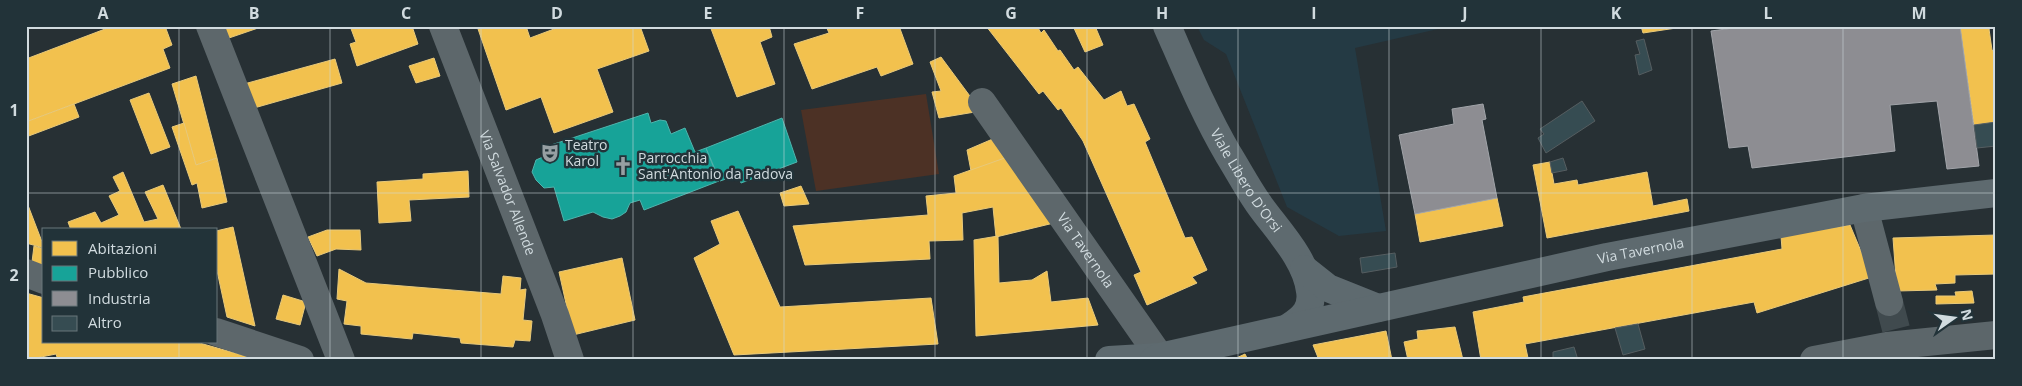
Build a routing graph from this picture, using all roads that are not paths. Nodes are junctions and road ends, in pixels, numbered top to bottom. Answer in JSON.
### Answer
{"nodes":[{"id":1,"x":210,"y":26,"type":"edge"},
{"id":2,"x":443,"y":26,"type":"edge"},
{"id":3,"x":1167,"y":26,"type":"edge"},
{"id":4,"x":982,"y":102,"type":"dead end"},
{"id":5,"x":1996,"y":193,"type":"edge"},
{"id":6,"x":1864,"y":208,"type":"junction"},
{"id":7,"x":1304,"y":269,"type":"junction"},
{"id":8,"x":26,"y":273,"type":"edge"},
{"id":9,"x":42,"y":279,"type":"edge"},
{"id":10,"x":1889,"y":302,"type":"tunnel mouth"},
{"id":11,"x":1378,"y":308,"type":"junction"},
{"id":12,"x":1289,"y":327,"type":"junction"},
{"id":13,"x":218,"y":333,"type":"edge"},
{"id":14,"x":1996,"y":335,"type":"edge"},
{"id":15,"x":1157,"y":358,"type":"edge"},
{"id":16,"x":300,"y":360,"type":"edge"},
{"id":17,"x":341,"y":360,"type":"edge"},
{"id":18,"x":570,"y":360,"type":"edge"},
{"id":19,"x":1109,"y":360,"type":"edge"},
{"id":20,"x":1814,"y":360,"type":"edge"}],
"edges":[{"from":1,"to":17,"type":"street"},
{"from":2,"to":18,"type":"street","name":"Via Salvador Allende"},
{"from":3,"to":7,"type":"main road","name":"Viale Libero D'Orsi"},
{"from":4,"to":15,"type":"street","name":"Via Tavernola"},
{"from":5,"to":6,"type":"main road","name":"Via Tavernola"},
{"from":6,"to":10,"type":"street"},
{"from":6,"to":11,"type":"main road","name":"Via Tavernola"},
{"from":7,"to":11,"type":"main road"},
{"from":7,"to":12,"type":"main road","name":"Viale Libero D'Orsi"},
{"from":8,"to":9,"type":"street"},
{"from":11,"to":12,"type":"main road","name":"Via Tavernola"},
{"from":12,"to":15,"type":"main road","name":"Via Tavernola"},
{"from":13,"to":16,"type":"street"},
{"from":14,"to":20,"type":"highway"},
{"from":15,"to":19,"type":"main road"}]}
